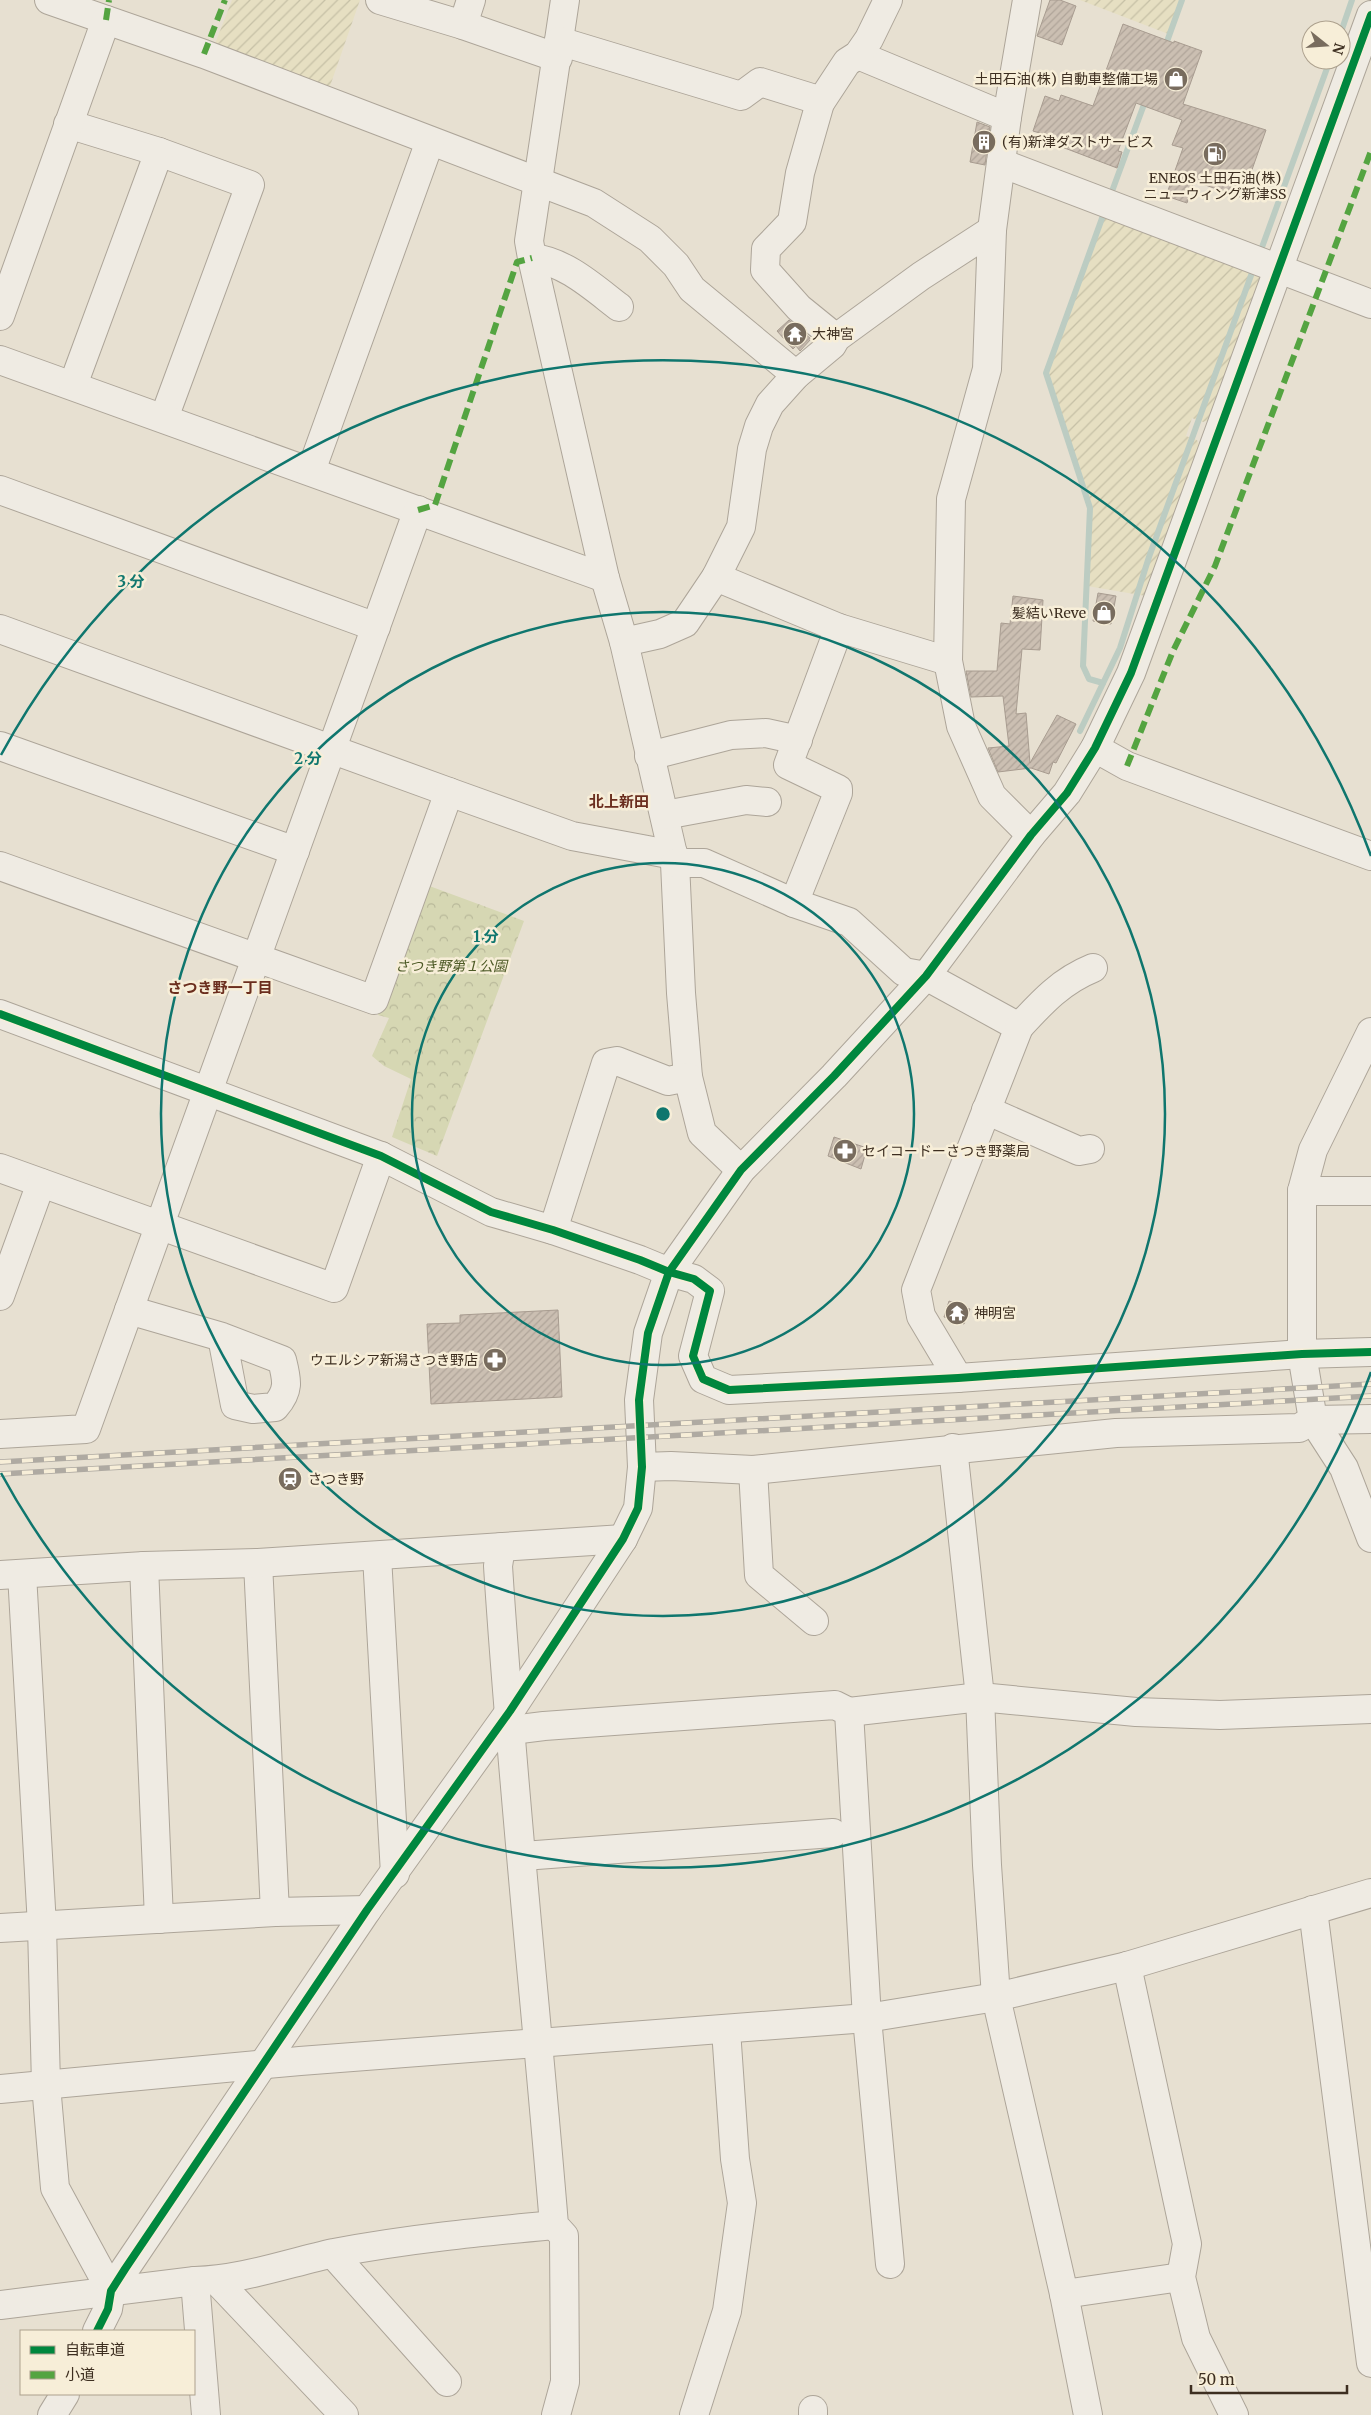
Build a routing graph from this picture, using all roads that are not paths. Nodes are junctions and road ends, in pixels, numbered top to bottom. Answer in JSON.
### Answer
{"nodes":[{"id":1,"x":49,"y":0,"type":"edge"},
{"id":2,"x":380,"y":0,"type":"edge"},
{"id":3,"x":565,"y":0,"type":"edge"},
{"id":4,"x":888,"y":0,"type":"edge"},
{"id":5,"x":1027,"y":0,"type":"edge"},
{"id":6,"x":467,"y":12,"type":"edge"},
{"id":7,"x":1371,"y":15,"type":"edge"},
{"id":8,"x":106,"y":20,"type":"junction"},
{"id":9,"x":558,"y":50,"type":"junction"},
{"id":10,"x":858,"y":55,"type":"junction"},
{"id":11,"x":820,"y":103,"type":"junction"},
{"id":12,"x":1007,"y":117,"type":"junction"},
{"id":13,"x":68,"y":124,"type":"junction"},
{"id":14,"x":430,"y":141,"type":"junction"},
{"id":15,"x":159,"y":152,"type":"junction"},
{"id":16,"x":1001,"y":163,"type":"junction"},
{"id":17,"x":540,"y":184,"type":"junction"},
{"id":18,"x":992,"y":230,"type":"junction"},
{"id":19,"x":532,"y":258,"type":"junction"},
{"id":20,"x":1277,"y":269,"type":"junction"},
{"id":21,"x":1371,"y":304,"type":"edge"},
{"id":22,"x":619,"y":307,"type":"dead end"},
{"id":23,"x":0,"y":316,"type":"edge"},
{"id":24,"x":836,"y":338,"type":"junction"},
{"id":25,"x":0,"y":360,"type":"edge"},
{"id":26,"x":796,"y":374,"type":"junction"},
{"id":27,"x":73,"y":385,"type":"junction"},
{"id":28,"x":164,"y":418,"type":"junction"},
{"id":29,"x":311,"y":471,"type":"junction"},
{"id":30,"x":0,"y":490,"type":"edge"},
{"id":31,"x":418,"y":510,"type":"junction"},
{"id":32,"x":716,"y":576,"type":"junction"},
{"id":33,"x":605,"y":578,"type":"junction"},
{"id":34,"x":376,"y":627,"type":"junction"},
{"id":35,"x":0,"y":628,"type":"edge"},
{"id":36,"x":839,"y":628,"type":"junction"},
{"id":37,"x":624,"y":642,"type":"junction"},
{"id":38,"x":948,"y":661,"type":"junction"},
{"id":39,"x":798,"y":740,"type":"junction"},
{"id":40,"x":0,"y":746,"type":"edge"},
{"id":41,"x":1095,"y":748,"type":"junction"},
{"id":42,"x":331,"y":750,"type":"junction"},
{"id":43,"x":649,"y":756,"type":"junction"},
{"id":44,"x":449,"y":792,"type":"junction"},
{"id":45,"x":767,"y":802,"type":"dead end"},
{"id":46,"x":665,"y":815,"type":"junction"},
{"id":47,"x":1031,"y":835,"type":"junction"},
{"id":48,"x":295,"y":851,"type":"junction"},
{"id":49,"x":1371,"y":856,"type":"edge"},
{"id":50,"x":674,"y":859,"type":"junction"},
{"id":51,"x":0,"y":866,"type":"edge"},
{"id":52,"x":794,"y":902,"type":"junction"},
{"id":53,"x":256,"y":957,"type":"junction"},
{"id":54,"x":1093,"y":968,"type":"dead end"},
{"id":55,"x":926,"y":976,"type":"junction"},
{"id":56,"x":0,"y":1014,"type":"edge"},
{"id":57,"x":1019,"y":1026,"type":"junction"},
{"id":58,"x":1371,"y":1032,"type":"edge"},
{"id":59,"x":688,"y":1077,"type":"junction"},
{"id":60,"x":208,"y":1092,"type":"junction"},
{"id":61,"x":986,"y":1110,"type":"junction"},
{"id":62,"x":1090,"y":1149,"type":"dead end"},
{"id":63,"x":381,"y":1156,"type":"junction"},
{"id":64,"x":0,"y":1168,"type":"edge"},
{"id":65,"x":741,"y":1170,"type":"junction"},
{"id":66,"x":41,"y":1183,"type":"junction"},
{"id":67,"x":1302,"y":1191,"type":"junction"},
{"id":68,"x":1371,"y":1191,"type":"edge"},
{"id":69,"x":160,"y":1226,"type":"junction"},
{"id":70,"x":553,"y":1230,"type":"junction"},
{"id":71,"x":669,"y":1272,"type":"junction"},
{"id":72,"x":0,"y":1296,"type":"edge"},
{"id":73,"x":129,"y":1310,"type":"junction"},
{"id":74,"x":222,"y":1337,"type":"dead end"},
{"id":75,"x":1371,"y":1352,"type":"edge"},
{"id":76,"x":1302,"y":1354,"type":"junction"},
{"id":77,"x":958,"y":1378,"type":"junction"},
{"id":78,"x":1371,"y":1419,"type":"edge"},
{"id":79,"x":1313,"y":1420,"type":"junction"},
{"id":80,"x":0,"y":1434,"type":"edge"},
{"id":81,"x":953,"y":1448,"type":"junction"},
{"id":82,"x":642,"y":1467,"type":"junction"},
{"id":83,"x":753,"y":1470,"type":"junction"},
{"id":84,"x":1371,"y":1538,"type":"edge"},
{"id":85,"x":623,"y":1539,"type":"junction"},
{"id":86,"x":501,"y":1547,"type":"junction"},
{"id":87,"x":377,"y":1556,"type":"junction"},
{"id":88,"x":258,"y":1563,"type":"junction"},
{"id":89,"x":144,"y":1566,"type":"junction"},
{"id":90,"x":11,"y":1575,"type":"edge"},
{"id":91,"x":814,"y":1621,"type":"dead end"},
{"id":92,"x":980,"y":1697,"type":"junction"},
{"id":93,"x":1371,"y":1709,"type":"edge"},
{"id":94,"x":848,"y":1712,"type":"junction"},
{"id":95,"x":511,"y":1720,"type":"junction"},
{"id":96,"x":834,"y":1833,"type":"dead end"},
{"id":97,"x":523,"y":1856,"type":"junction"},
{"id":98,"x":395,"y":1874,"type":"junction"},
{"id":99,"x":1371,"y":1892,"type":"edge"},
{"id":100,"x":367,"y":1910,"type":"junction"},
{"id":101,"x":1313,"y":1910,"type":"junction"},
{"id":102,"x":276,"y":1912,"type":"junction"},
{"id":103,"x":159,"y":1919,"type":"junction"},
{"id":104,"x":42,"y":1926,"type":"junction"},
{"id":105,"x":0,"y":1928,"type":"edge"},
{"id":106,"x":1127,"y":1966,"type":"junction"},
{"id":107,"x":996,"y":1997,"type":"junction"},
{"id":108,"x":867,"y":2018,"type":"junction"},
{"id":109,"x":726,"y":2030,"type":"junction"},
{"id":110,"x":539,"y":2043,"type":"junction"},
{"id":111,"x":260,"y":2066,"type":"junction"},
{"id":112,"x":46,"y":2085,"type":"junction"},
{"id":113,"x":0,"y":2089,"type":"edge"},
{"id":114,"x":554,"y":2225,"type":"junction"},
{"id":115,"x":332,"y":2254,"type":"junction"},
{"id":116,"x":890,"y":2264,"type":"dead end"},
{"id":117,"x":1181,"y":2277,"type":"junction"},
{"id":118,"x":206,"y":2281,"type":"junction"},
{"id":119,"x":111,"y":2291,"type":"junction"},
{"id":120,"x":1064,"y":2294,"type":"junction"},
{"id":121,"x":0,"y":2306,"type":"edge"},
{"id":122,"x":98,"y":2330,"type":"edge"},
{"id":123,"x":1371,"y":2363,"type":"edge"},
{"id":124,"x":447,"y":2382,"type":"dead end"},
{"id":125,"x":64,"y":2395,"type":"edge"},
{"id":126,"x":70,"y":2395,"type":"edge"},
{"id":127,"x":52,"y":2415,"type":"edge"},
{"id":128,"x":71,"y":2415,"type":"edge"},
{"id":129,"x":206,"y":2415,"type":"edge"},
{"id":130,"x":344,"y":2415,"type":"edge"},
{"id":131,"x":556,"y":2415,"type":"edge"},
{"id":132,"x":694,"y":2415,"type":"edge"},
{"id":133,"x":1088,"y":2415,"type":"edge"},
{"id":134,"x":1234,"y":2415,"type":"edge"}],
"edges":[{"from":1,"to":8,"type":"street"},
{"from":2,"to":6,"type":"street"},
{"from":3,"to":9,"type":"street"},
{"from":4,"to":10,"type":"street"},
{"from":5,"to":12,"type":"street"},
{"from":6,"to":9,"type":"street"},
{"from":7,"to":20,"type":"street"},
{"from":8,"to":13,"type":"street"},
{"from":8,"to":14,"type":"street"},
{"from":9,"to":11,"type":"street"},
{"from":9,"to":17,"type":"street"},
{"from":10,"to":11,"type":"street"},
{"from":10,"to":12,"type":"street"},
{"from":11,"to":24,"type":"street"},
{"from":12,"to":16,"type":"street"},
{"from":13,"to":15,"type":"street"},
{"from":13,"to":23,"type":"street"},
{"from":14,"to":17,"type":"street"},
{"from":14,"to":29,"type":"street"},
{"from":15,"to":27,"type":"street"},
{"from":15,"to":28,"type":"street"},
{"from":16,"to":18,"type":"street"},
{"from":16,"to":20,"type":"street"},
{"from":17,"to":19,"type":"street"},
{"from":17,"to":26,"type":"street"},
{"from":18,"to":24,"type":"street"},
{"from":18,"to":38,"type":"street"},
{"from":19,"to":22,"type":"street"},
{"from":19,"to":33,"type":"street"},
{"from":20,"to":21,"type":"street"},
{"from":20,"to":41,"type":"street"},
{"from":24,"to":26,"type":"street"},
{"from":25,"to":27,"type":"street"},
{"from":26,"to":32,"type":"street"},
{"from":27,"to":28,"type":"street"},
{"from":28,"to":29,"type":"street"},
{"from":29,"to":31,"type":"street"},
{"from":30,"to":34,"type":"street"},
{"from":31,"to":33,"type":"street"},
{"from":31,"to":34,"type":"street"},
{"from":32,"to":36,"type":"street"},
{"from":32,"to":37,"type":"street"},
{"from":33,"to":37,"type":"street"},
{"from":34,"to":42,"type":"street"},
{"from":35,"to":42,"type":"street"},
{"from":36,"to":38,"type":"street"},
{"from":36,"to":39,"type":"street"},
{"from":37,"to":43,"type":"street"},
{"from":38,"to":47,"type":"street"},
{"from":39,"to":43,"type":"street"},
{"from":39,"to":52,"type":"street"},
{"from":40,"to":48,"type":"street"},
{"from":41,"to":47,"type":"street"},
{"from":41,"to":49,"type":"street"},
{"from":42,"to":44,"type":"street"},
{"from":42,"to":48,"type":"street"},
{"from":43,"to":46,"type":"street"},
{"from":44,"to":50,"type":"street"},
{"from":44,"to":53,"type":"street"},
{"from":45,"to":46,"type":"street"},
{"from":46,"to":50,"type":"street"},
{"from":47,"to":55,"type":"street"},
{"from":48,"to":53,"type":"street"},
{"from":50,"to":52,"type":"street"},
{"from":50,"to":59,"type":"street"},
{"from":51,"to":53,"type":"street"},
{"from":52,"to":55,"type":"street"},
{"from":53,"to":60,"type":"street"},
{"from":54,"to":57,"type":"street"},
{"from":55,"to":57,"type":"street"},
{"from":55,"to":65,"type":"street"},
{"from":56,"to":60,"type":"street"},
{"from":57,"to":61,"type":"street"},
{"from":58,"to":67,"type":"street"},
{"from":59,"to":65,"type":"street"},
{"from":59,"to":70,"type":"street"},
{"from":60,"to":63,"type":"street"},
{"from":60,"to":69,"type":"street"},
{"from":61,"to":62,"type":"street"},
{"from":61,"to":77,"type":"street"},
{"from":63,"to":69,"type":"street"},
{"from":63,"to":70,"type":"street"},
{"from":64,"to":66,"type":"street"},
{"from":65,"to":71,"type":"street"},
{"from":66,"to":69,"type":"street"},
{"from":66,"to":72,"type":"street"},
{"from":67,"to":68,"type":"street"},
{"from":67,"to":76,"type":"street"},
{"from":69,"to":73,"type":"street"},
{"from":70,"to":71,"type":"street"},
{"from":71,"to":77,"type":"street"},
{"from":71,"to":82,"type":"street"},
{"from":73,"to":74,"type":"street"},
{"from":73,"to":80,"type":"street"},
{"from":75,"to":76,"type":"street"},
{"from":76,"to":77,"type":"street"},
{"from":76,"to":79,"type":"street"},
{"from":78,"to":79,"type":"street"},
{"from":79,"to":81,"type":"street"},
{"from":79,"to":84,"type":"street"},
{"from":81,"to":83,"type":"street"},
{"from":81,"to":92,"type":"street"},
{"from":82,"to":83,"type":"street"},
{"from":82,"to":85,"type":"street"},
{"from":83,"to":91,"type":"street"},
{"from":85,"to":86,"type":"street"},
{"from":85,"to":95,"type":"street"},
{"from":86,"to":87,"type":"street"},
{"from":86,"to":95,"type":"street"},
{"from":87,"to":88,"type":"street"},
{"from":87,"to":98,"type":"street"},
{"from":88,"to":89,"type":"street"},
{"from":88,"to":102,"type":"street"},
{"from":89,"to":90,"type":"street"},
{"from":89,"to":103,"type":"street"},
{"from":90,"to":104,"type":"street"},
{"from":92,"to":93,"type":"street"},
{"from":92,"to":94,"type":"street"},
{"from":92,"to":107,"type":"street"},
{"from":94,"to":95,"type":"street"},
{"from":94,"to":108,"type":"street"},
{"from":95,"to":97,"type":"street"},
{"from":95,"to":98,"type":"street"},
{"from":96,"to":97,"type":"street"},
{"from":97,"to":110,"type":"street"},
{"from":98,"to":100,"type":"street"},
{"from":99,"to":101,"type":"street"},
{"from":100,"to":102,"type":"street"},
{"from":100,"to":111,"type":"street"},
{"from":101,"to":106,"type":"street"},
{"from":101,"to":123,"type":"street"},
{"from":102,"to":103,"type":"street"},
{"from":103,"to":104,"type":"street"},
{"from":104,"to":105,"type":"street"},
{"from":104,"to":112,"type":"street"},
{"from":106,"to":107,"type":"street"},
{"from":106,"to":117,"type":"street"},
{"from":107,"to":108,"type":"street"},
{"from":107,"to":120,"type":"street"},
{"from":108,"to":109,"type":"street"},
{"from":108,"to":116,"type":"street"},
{"from":109,"to":110,"type":"street"},
{"from":109,"to":132,"type":"street"},
{"from":110,"to":111,"type":"street"},
{"from":110,"to":114,"type":"street"},
{"from":111,"to":112,"type":"street"},
{"from":111,"to":119,"type":"street"},
{"from":112,"to":113,"type":"street"},
{"from":112,"to":119,"type":"street"},
{"from":114,"to":115,"type":"street"},
{"from":114,"to":131,"type":"street"},
{"from":115,"to":118,"type":"street"},
{"from":115,"to":124,"type":"street"},
{"from":117,"to":120,"type":"street"},
{"from":117,"to":134,"type":"street"},
{"from":118,"to":119,"type":"street"},
{"from":118,"to":129,"type":"street"},
{"from":118,"to":130,"type":"street"},
{"from":119,"to":121,"type":"street"},
{"from":119,"to":122,"type":"street"},
{"from":120,"to":133,"type":"street"},
{"from":125,"to":127,"type":"street"},
{"from":126,"to":128,"type":"street"}]}
